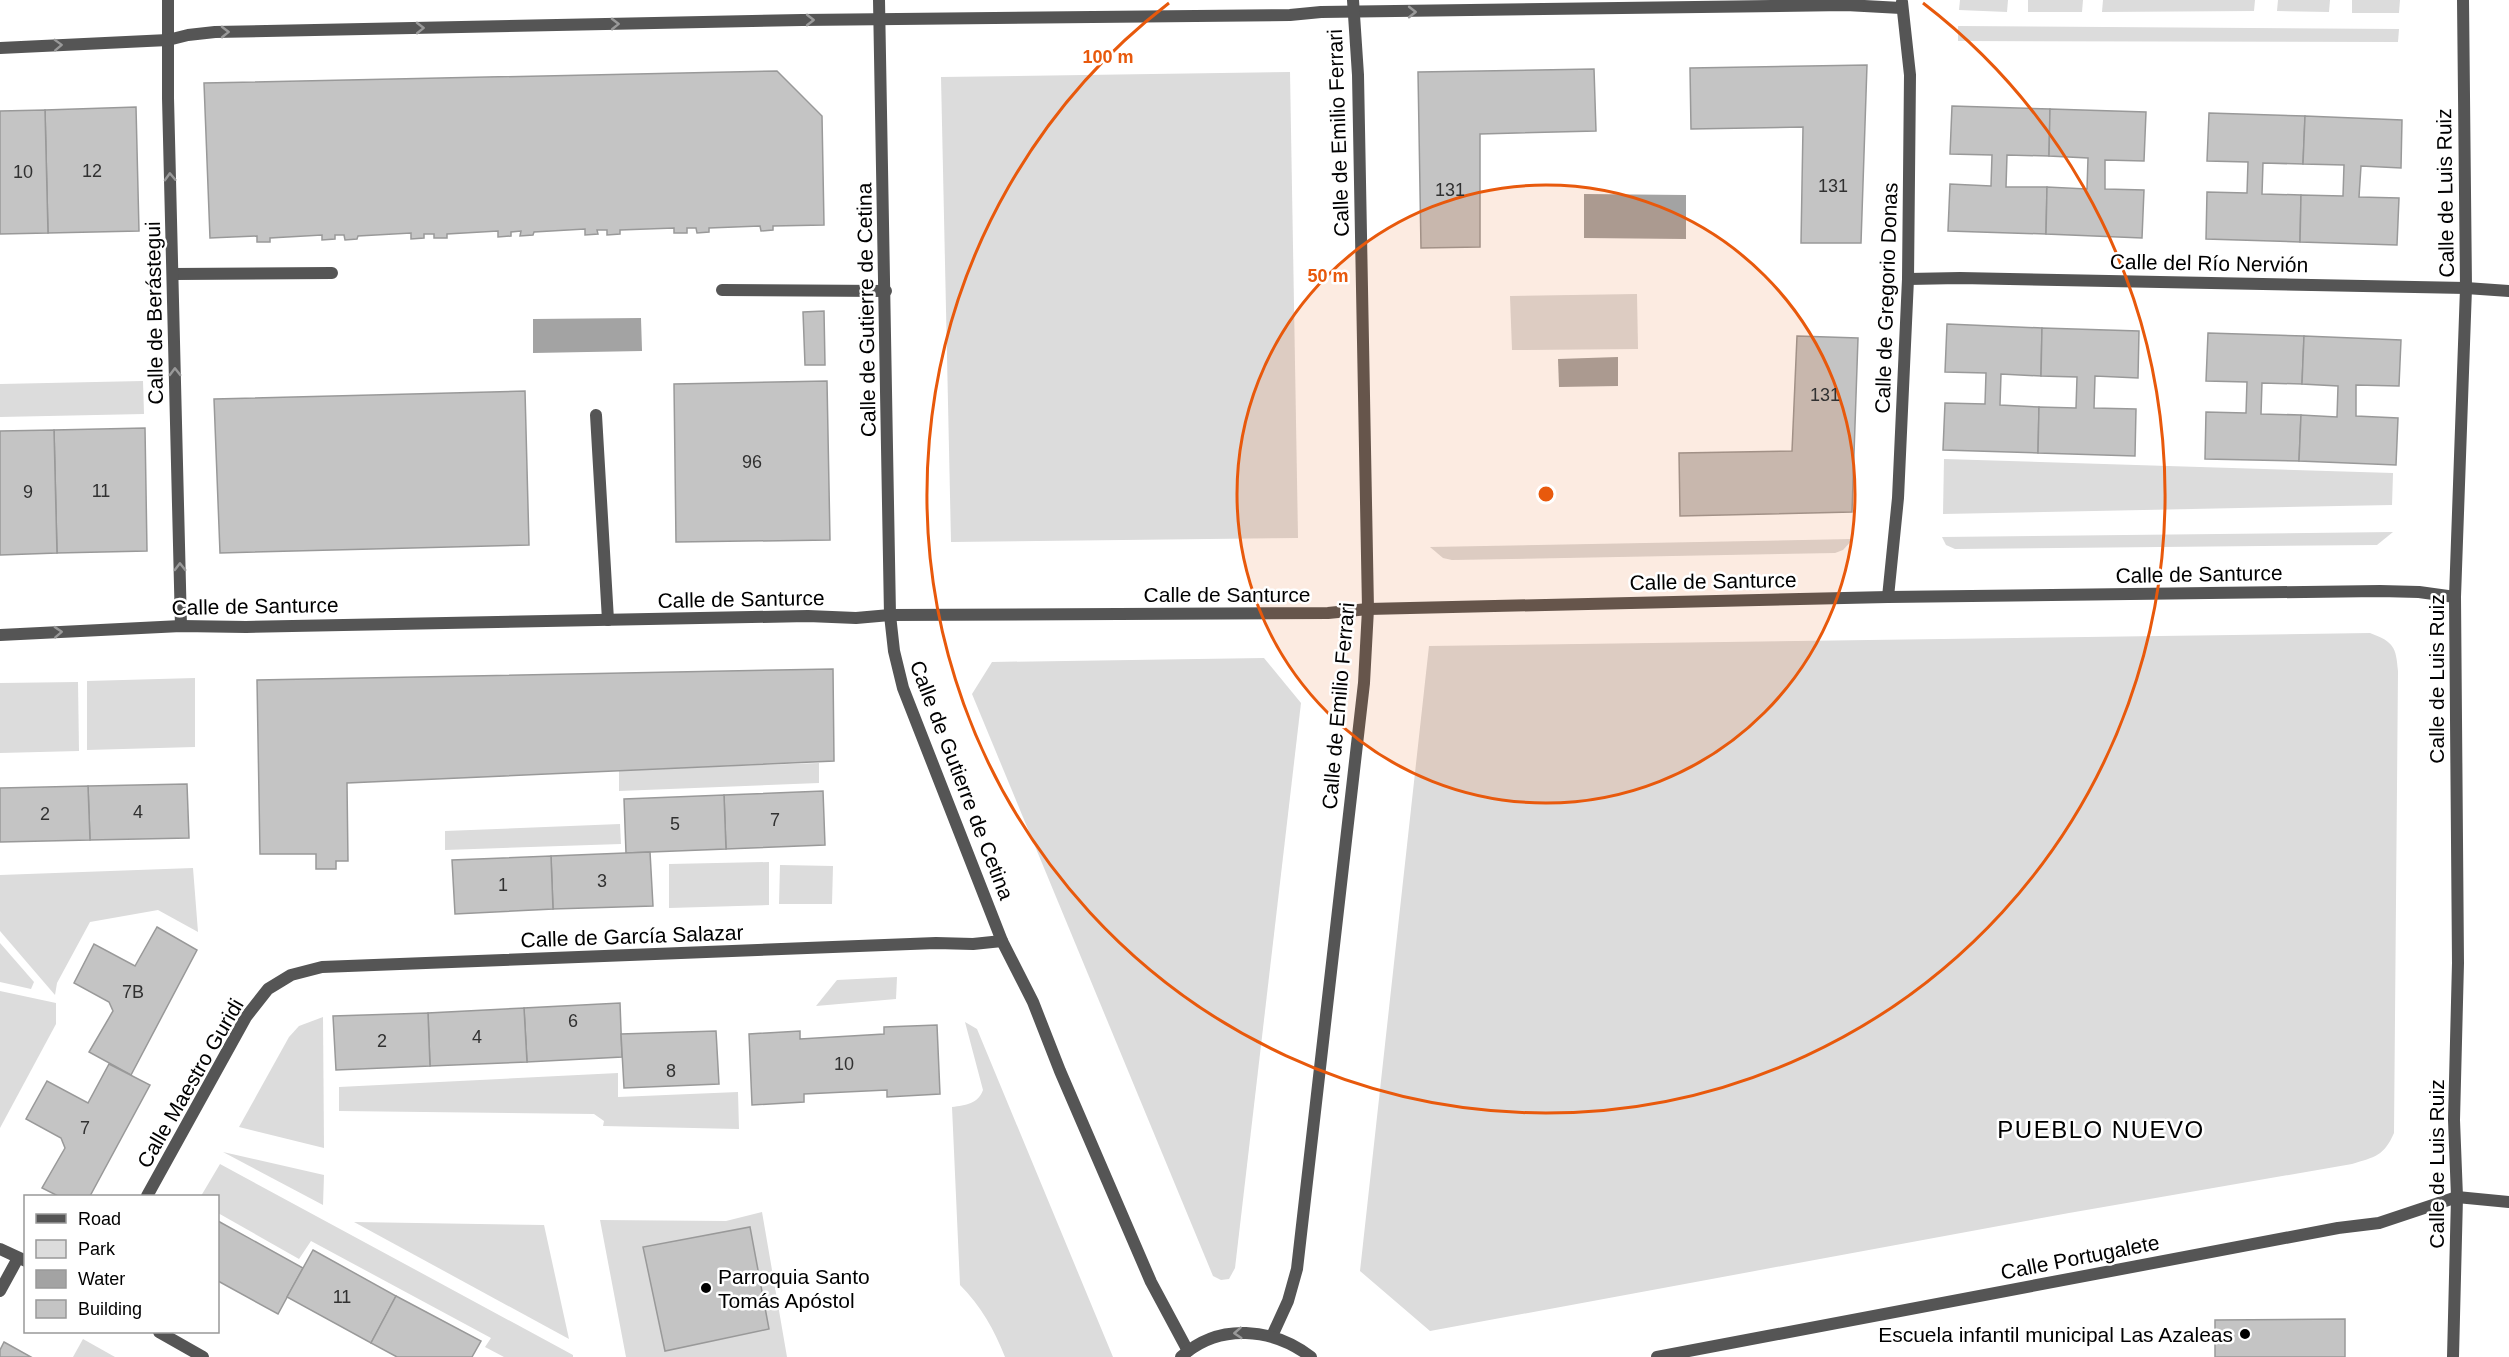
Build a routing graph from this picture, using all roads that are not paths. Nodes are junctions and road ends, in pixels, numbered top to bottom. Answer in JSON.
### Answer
{"nodes":[{"id":1,"x":168,"y":0,"type":"edge"},
{"id":2,"x":879,"y":0,"type":"edge"},
{"id":3,"x":2463,"y":0,"type":"edge"},
{"id":4,"x":1902,"y":4,"type":"edge"},
{"id":5,"x":1353,"y":6,"type":"edge"},
{"id":6,"x":880,"y":20,"type":"junction"},
{"id":7,"x":168,"y":40,"type":"junction"},
{"id":8,"x":0,"y":48,"type":"edge"},
{"id":9,"x":332,"y":273,"type":"dead end"},
{"id":10,"x":173,"y":274,"type":"junction"},
{"id":11,"x":1908,"y":279,"type":"junction"},
{"id":12,"x":2466,"y":288,"type":"junction"},
{"id":13,"x":722,"y":290,"type":"dead end"},
{"id":14,"x":886,"y":291,"type":"junction"},
{"id":15,"x":2509,"y":291,"type":"edge"},
{"id":16,"x":596,"y":415,"type":"dead end"},
{"id":17,"x":1888,"y":597,"type":"junction"},
{"id":18,"x":2455,"y":597,"type":"junction"},
{"id":19,"x":1368,"y":609,"type":"junction"},
{"id":20,"x":890,"y":615,"type":"junction"},
{"id":21,"x":608,"y":620,"type":"junction"},
{"id":22,"x":181,"y":626,"type":"junction"},
{"id":23,"x":0,"y":635,"type":"edge"},
{"id":24,"x":1002,"y":941,"type":"junction"},
{"id":25,"x":268,"y":989,"type":"joint"},
{"id":26,"x":148,"y":1195,"type":"edge"},
{"id":27,"x":2457,"y":1197,"type":"junction"},
{"id":28,"x":2509,"y":1202,"type":"edge"},
{"id":29,"x":0,"y":1249,"type":"edge"},
{"id":30,"x":22,"y":1260,"type":"edge"},
{"id":31,"x":0,"y":1291,"type":"edge"},
{"id":32,"x":161,"y":1333,"type":"edge"},
{"id":33,"x":1272,"y":1336,"type":"junction"},
{"id":34,"x":1185,"y":1354,"type":"edge"},
{"id":35,"x":203,"y":1357,"type":"edge"},
{"id":36,"x":1311,"y":1357,"type":"edge"},
{"id":37,"x":1657,"y":1357,"type":"edge"},
{"id":38,"x":2453,"y":1357,"type":"edge"}],
"edges":[{"from":1,"to":7,"type":"street","name":"Calle de Berástegui"},
{"from":2,"to":6,"type":"street","name":"Calle de Gutierre de Cetina"},
{"from":3,"to":12,"type":"street","name":"Calle de Luis Ruiz"},
{"from":5,"to":4,"type":"street","one_way":true},
{"from":4,"to":11,"type":"street","name":"Calle de Gregorio Donas"},
{"from":5,"to":6,"type":"street"},
{"from":5,"to":19,"type":"street","name":"Calle de Emilio Ferrari"},
{"from":7,"to":6,"type":"street","one_way":true},
{"from":6,"to":14,"type":"street","name":"Calle de Gutierre de Cetina"},
{"from":8,"to":7,"type":"street","one_way":true},
{"from":10,"to":7,"type":"street","name":"Calle de Berástegui","one_way":true},
{"from":9,"to":10,"type":"street"},
{"from":22,"to":10,"type":"street","name":"Calle de Berástegui","one_way":true},
{"from":11,"to":12,"type":"street","name":"Calle del Río Nervión"},
{"from":11,"to":17,"type":"street","name":"Calle de Gregorio Donas"},
{"from":12,"to":15,"type":"street","name":"Calle del Río Nervión"},
{"from":12,"to":18,"type":"street","name":"Calle de Luis Ruiz"},
{"from":13,"to":14,"type":"street"},
{"from":14,"to":20,"type":"street","name":"Calle de Gutierre de Cetina"},
{"from":16,"to":21,"type":"street"},
{"from":17,"to":18,"type":"street","name":"Calle de Santurce"},
{"from":17,"to":19,"type":"street","name":"Calle de Santurce"},
{"from":18,"to":27,"type":"street","name":"Calle de Luis Ruiz"},
{"from":19,"to":20,"type":"street","name":"Calle de Santurce"},
{"from":19,"to":33,"type":"street","name":"Calle de Emilio Ferrari"},
{"from":20,"to":21,"type":"street","name":"Calle de Santurce"},
{"from":20,"to":24,"type":"street","name":"Calle de Gutierre de Cetina"},
{"from":21,"to":22,"type":"street","name":"Calle de Santurce"},
{"from":23,"to":22,"type":"street","name":"Calle de Santurce","one_way":true},
{"from":24,"to":25,"type":"street","name":"Calle de García Salazar"},
{"from":24,"to":34,"type":"street","name":"Calle de Gutierre de Cetina"},
{"from":25,"to":26,"type":"street","name":"Calle Maestro Guridi"},
{"from":27,"to":28,"type":"street","name":"Calle Portugalete"},
{"from":27,"to":37,"type":"street","name":"Calle Portugalete"},
{"from":27,"to":38,"type":"street","name":"Calle de Luis Ruiz"},
{"from":29,"to":30,"type":"street"},
{"from":30,"to":31,"type":"street"},
{"from":32,"to":35,"type":"street"},
{"from":33,"to":34,"type":"street","one_way":true},
{"from":33,"to":36,"type":"street"}]}
